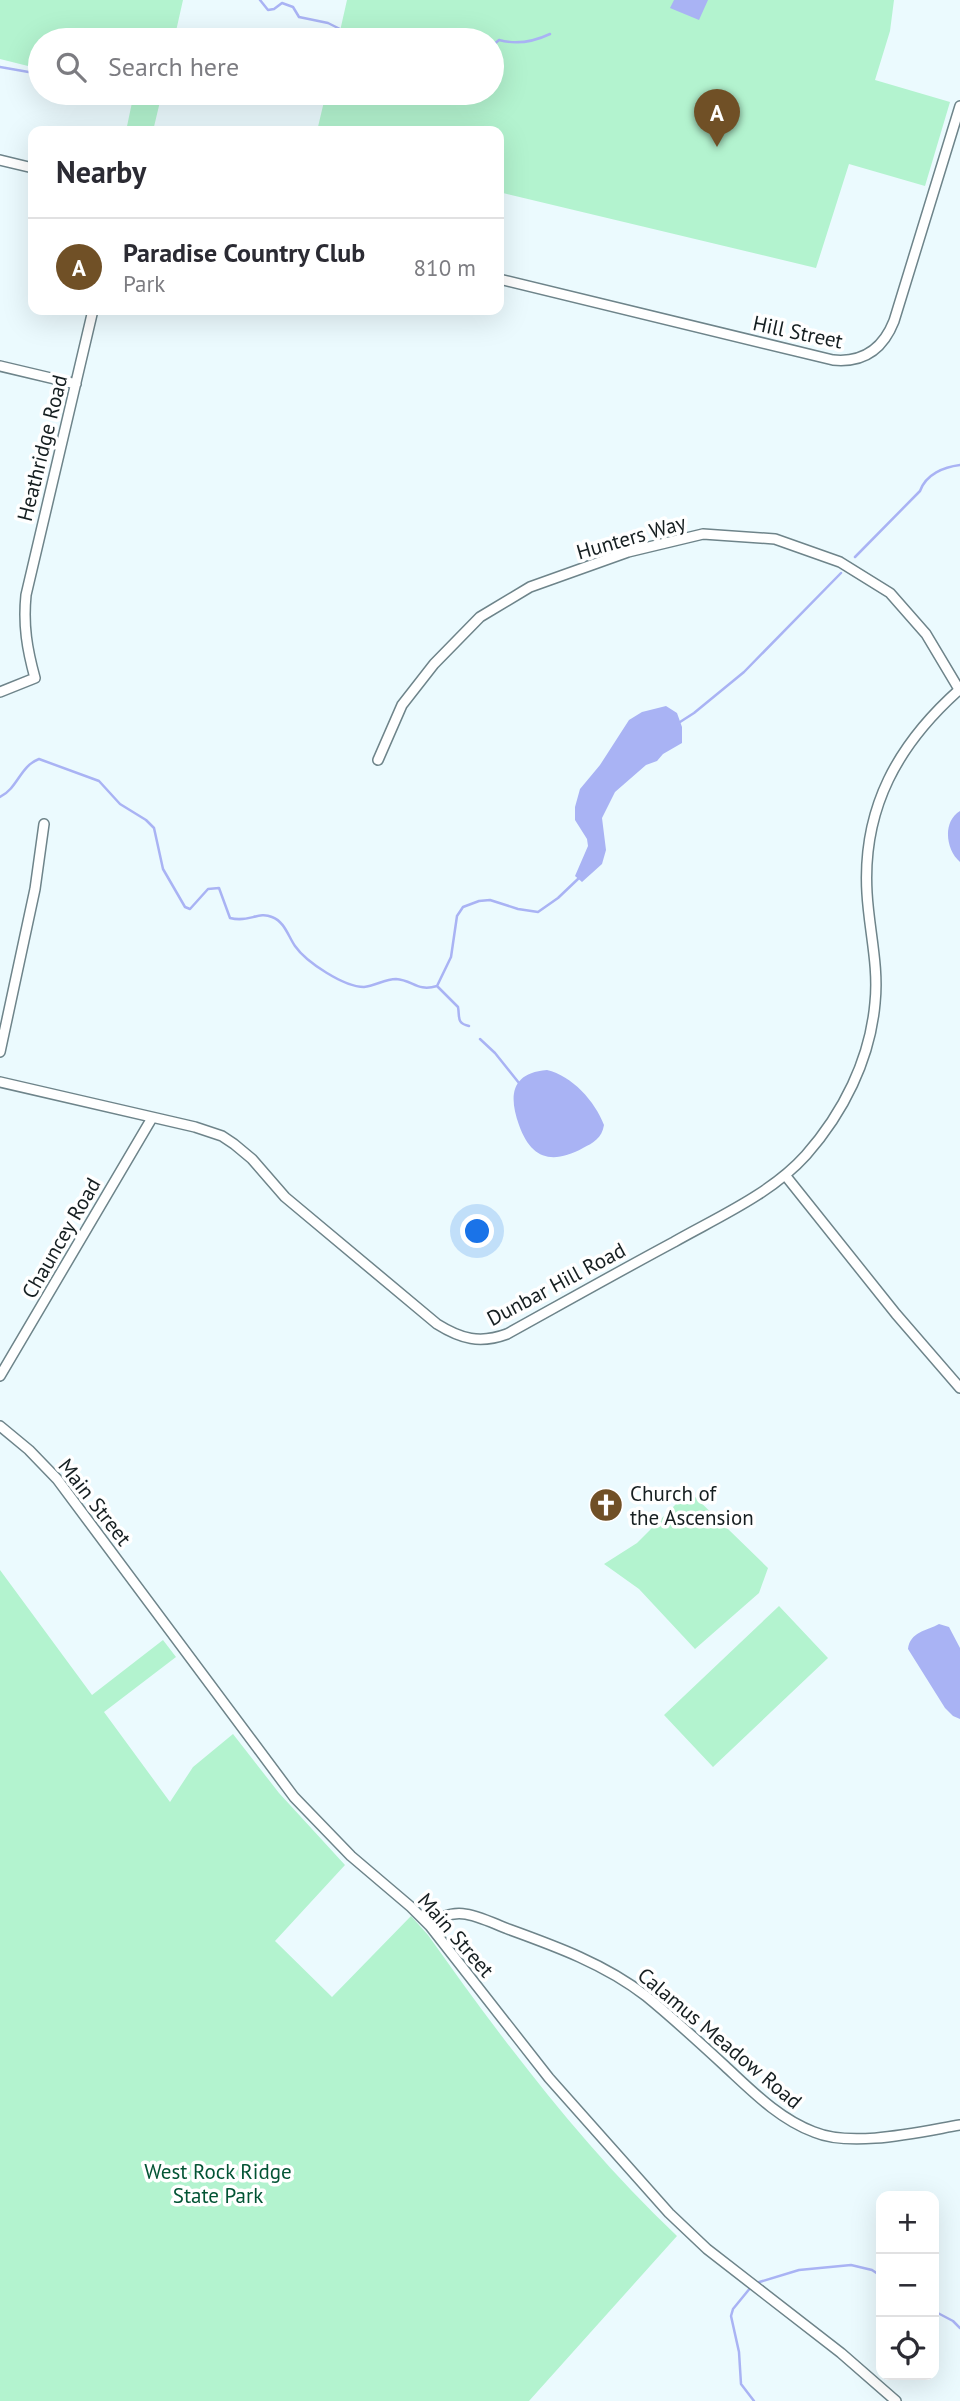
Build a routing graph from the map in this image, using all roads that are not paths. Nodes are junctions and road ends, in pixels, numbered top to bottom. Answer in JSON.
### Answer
{"nodes":[{"id":1,"x":960,"y":106,"type":"edge"},
{"id":2,"x":0,"y":160,"type":"edge"},
{"id":3,"x":28,"y":167,"type":"edge"},
{"id":4,"x":504,"y":280,"type":"edge"},
{"id":5,"x":92,"y":315,"type":"edge"},
{"id":6,"x":0,"y":366,"type":"edge"},
{"id":7,"x":76,"y":384,"type":"junction"},
{"id":8,"x":960,"y":690,"type":"edge"},
{"id":9,"x":0,"y":692,"type":"edge"},
{"id":10,"x":378,"y":760,"type":"dead end"},
{"id":11,"x":44,"y":824,"type":"dead end"},
{"id":12,"x":0,"y":1052,"type":"edge"},
{"id":13,"x":0,"y":1082,"type":"edge"},
{"id":14,"x":152,"y":1118,"type":"junction"},
{"id":15,"x":785,"y":1175,"type":"junction"},
{"id":16,"x":0,"y":1376,"type":"edge"},
{"id":17,"x":960,"y":1388,"type":"edge"},
{"id":18,"x":0,"y":1426,"type":"edge"},
{"id":19,"x":430,"y":1926,"type":"junction"},
{"id":20,"x":960,"y":2125,"type":"edge"},
{"id":21,"x":896,"y":2401,"type":"edge"}],
"edges":[{"from":1,"to":4,"type":"street","name":"Hill Street"},
{"from":2,"to":3,"type":"street"},
{"from":5,"to":7,"type":"street","name":"Heathridge Road"},
{"from":6,"to":7,"type":"street"},
{"from":7,"to":9,"type":"street","name":"Heathridge Road"},
{"from":8,"to":10,"type":"street","name":"Hunters Way"},
{"from":8,"to":15,"type":"street","name":"Dunbar Hill Road"},
{"from":11,"to":12,"type":"street"},
{"from":13,"to":14,"type":"street","name":"Dunbar Hill Road"},
{"from":14,"to":15,"type":"street","name":"Dunbar Hill Road"},
{"from":14,"to":16,"type":"street","name":"Chauncey Road"},
{"from":15,"to":17,"type":"street"},
{"from":18,"to":19,"type":"street","name":"Main Street"},
{"from":19,"to":20,"type":"street","name":"Calamus Meadow Road"},
{"from":19,"to":21,"type":"street","name":"Main Street"}]}
